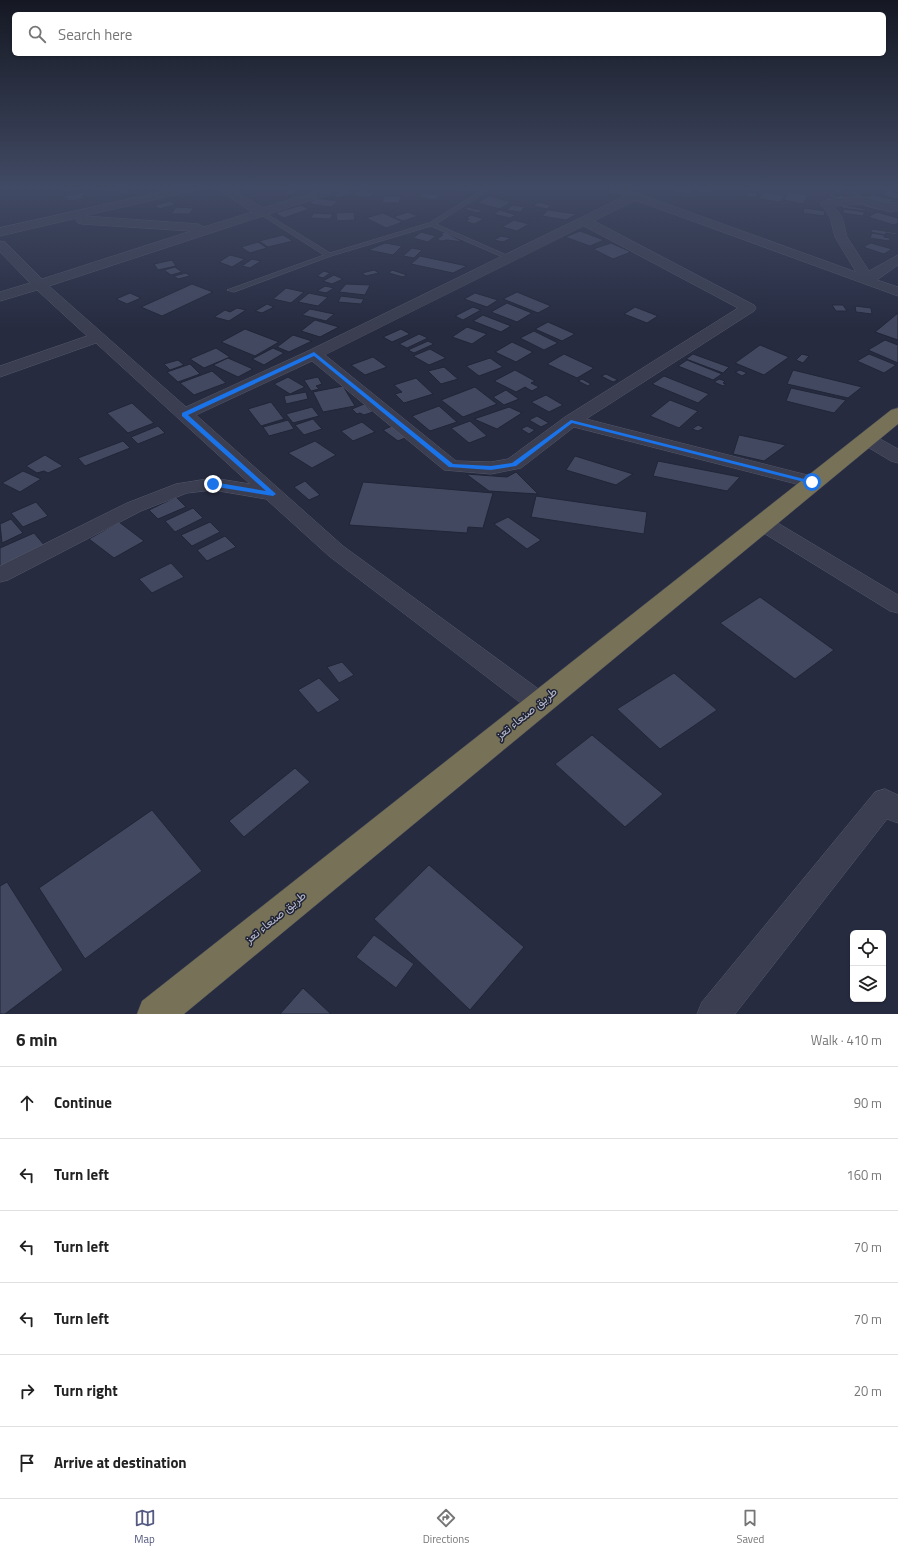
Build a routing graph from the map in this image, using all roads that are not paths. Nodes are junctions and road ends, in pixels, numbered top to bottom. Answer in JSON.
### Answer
{"nodes":[{"id":1,"x":192,"y":234,"type":"edge"},
{"id":2,"x":296,"y":234,"type":"edge"},
{"id":3,"x":397,"y":234,"type":"edge"},
{"id":4,"x":455,"y":234,"type":"edge"},
{"id":5,"x":557,"y":234,"type":"edge"},
{"id":6,"x":609,"y":234,"type":"edge"},
{"id":7,"x":739,"y":234,"type":"edge"},
{"id":8,"x":840,"y":234,"type":"edge"},
{"id":9,"x":0,"y":245,"type":"edge"},
{"id":10,"x":329,"y":255,"type":"junction"},
{"id":11,"x":509,"y":258,"type":"junction"},
{"id":12,"x":898,"y":259,"type":"edge"},
{"id":13,"x":869,"y":282,"type":"junction"},
{"id":14,"x":39,"y":284,"type":"junction"},
{"id":15,"x":231,"y":290,"type":"dead end"},
{"id":16,"x":898,"y":292,"type":"edge"},
{"id":17,"x":0,"y":297,"type":"edge"},
{"id":18,"x":98,"y":336,"type":"junction"},
{"id":19,"x":314,"y":354,"type":"junction"},
{"id":20,"x":0,"y":372,"type":"edge"},
{"id":21,"x":184,"y":414,"type":"junction"},
{"id":22,"x":898,"y":414,"type":"edge"},
{"id":23,"x":571,"y":421,"type":"junction"},
{"id":24,"x":867,"y":439,"type":"junction"},
{"id":25,"x":898,"y":456,"type":"edge"},
{"id":26,"x":812,"y":482,"type":"junction"},
{"id":27,"x":273,"y":494,"type":"junction"},
{"id":28,"x":764,"y":524,"type":"junction"},
{"id":29,"x":0,"y":575,"type":"edge"},
{"id":30,"x":898,"y":605,"type":"edge"},
{"id":31,"x":539,"y":703,"type":"junction"},
{"id":32,"x":898,"y":811,"type":"edge"},
{"id":33,"x":155,"y":1014,"type":"edge"},
{"id":34,"x":714,"y":1014,"type":"edge"}],
"edges":[{"from":1,"to":14,"type":"street"},
{"from":2,"to":10,"type":"lane"},
{"from":3,"to":10,"type":"lane"},
{"from":4,"to":11,"type":"lane"},
{"from":5,"to":11,"type":"street"},
{"from":6,"to":23,"type":"street"},
{"from":7,"to":13,"type":"street"},
{"from":8,"to":13,"type":"street"},
{"from":9,"to":14,"type":"street"},
{"from":10,"to":15,"type":"lane"},
{"from":11,"to":19,"type":"street"},
{"from":12,"to":13,"type":"street"},
{"from":13,"to":16,"type":"street"},
{"from":14,"to":17,"type":"street"},
{"from":14,"to":18,"type":"street"},
{"from":18,"to":20,"type":"street"},
{"from":18,"to":21,"type":"street"},
{"from":19,"to":21,"type":"street"},
{"from":19,"to":23,"type":"street"},
{"from":21,"to":27,"type":"street"},
{"from":22,"to":24,"type":"highway","name":"طريق صنعاء تعز"},
{"from":23,"to":26,"type":"street"},
{"from":24,"to":25,"type":"street"},
{"from":24,"to":26,"type":"highway","name":"طريق صنعاء تعز"},
{"from":26,"to":28,"type":"highway","name":"طريق صنعاء تعز"},
{"from":27,"to":29,"type":"street"},
{"from":27,"to":31,"type":"street"},
{"from":28,"to":30,"type":"street"},
{"from":28,"to":31,"type":"highway","name":"طريق صنعاء تعز"},
{"from":31,"to":33,"type":"highway","name":"طريق صنعاء تعز"},
{"from":32,"to":34,"type":"street"}]}
